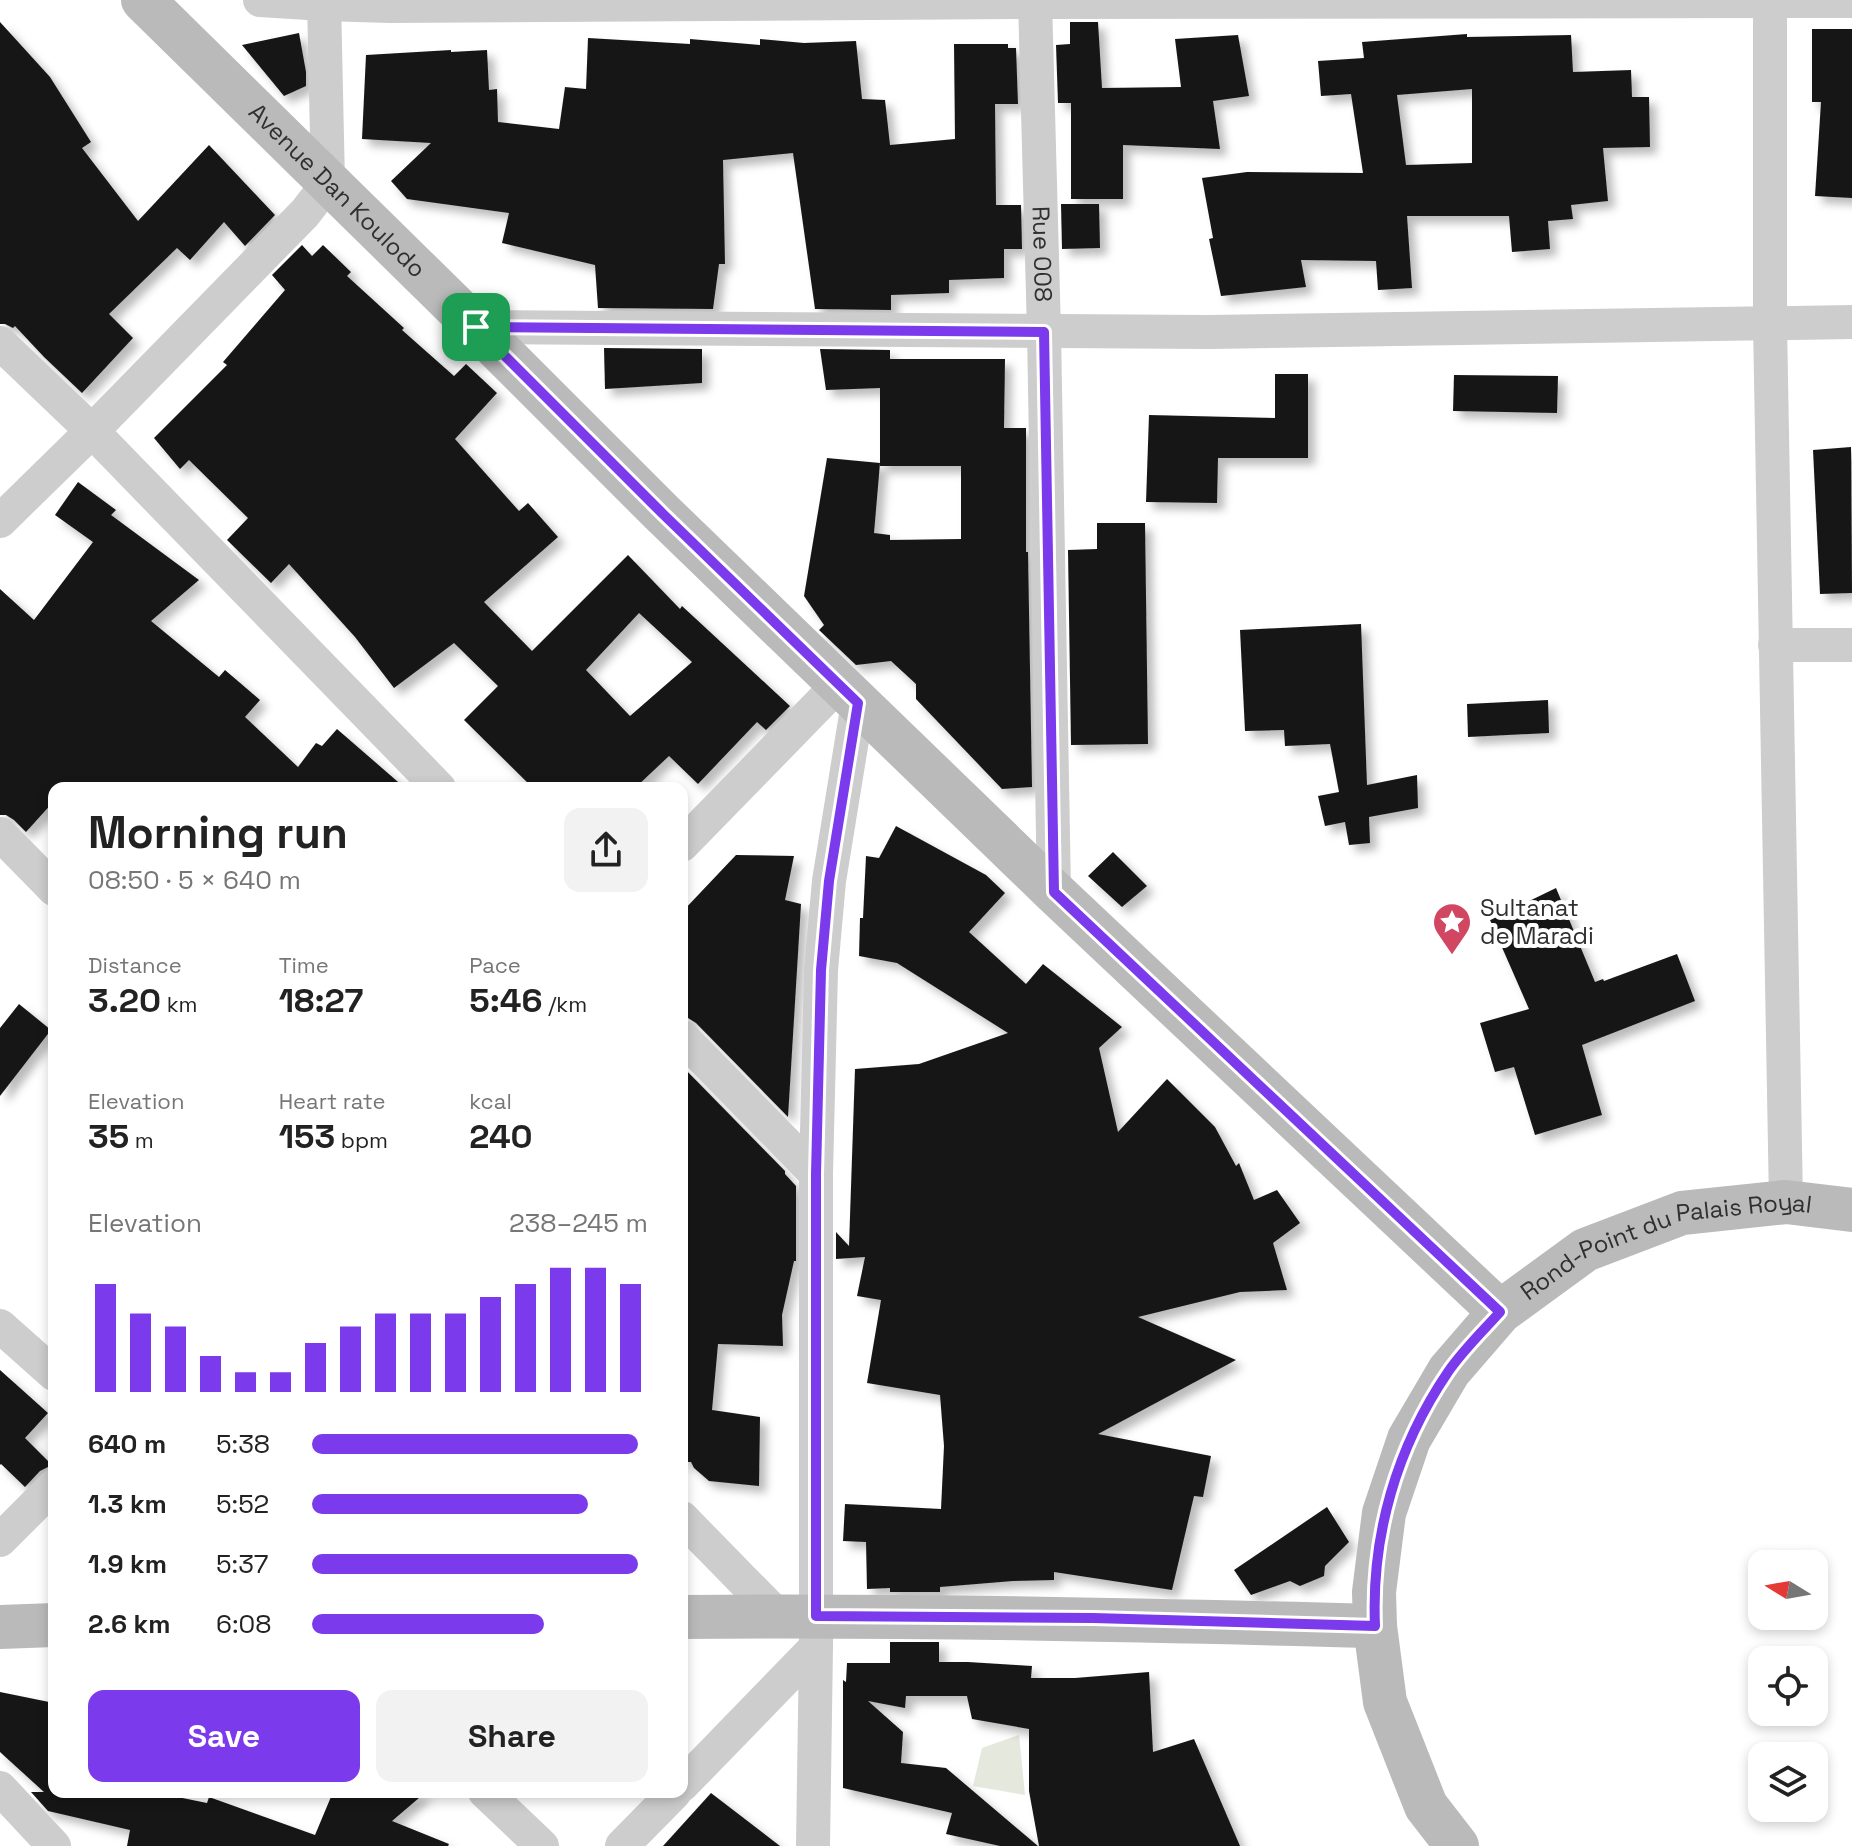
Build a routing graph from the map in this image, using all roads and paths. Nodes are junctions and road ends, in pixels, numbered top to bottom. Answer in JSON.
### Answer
{"nodes":[{"id":1,"x":143,"y":0,"type":"edge"},
{"id":2,"x":260,"y":0,"type":"edge"},
{"id":3,"x":1036,"y":1,"type":"edge"},
{"id":4,"x":1770,"y":1,"type":"edge"},
{"id":5,"x":1852,"y":1,"type":"edge"},
{"id":6,"x":324,"y":2,"type":"edge"},
{"id":7,"x":328,"y":183,"type":"junction"},
{"id":8,"x":1852,"y":322,"type":"edge"},
{"id":9,"x":1770,"y":323,"type":"junction"},
{"id":10,"x":476,"y":327,"type":"junction"},
{"id":11,"x":1044,"y":332,"type":"junction"},
{"id":12,"x":0,"y":343,"type":"edge"},
{"id":13,"x":92,"y":431,"type":"junction"},
{"id":14,"x":0,"y":521,"type":"edge"},
{"id":15,"x":1775,"y":645,"type":"junction"},
{"id":16,"x":1852,"y":645,"type":"edge"},
{"id":17,"x":849,"y":694,"type":"junction"},
{"id":18,"x":433,"y":782,"type":"edge"},
{"id":19,"x":0,"y":834,"type":"edge"},
{"id":20,"x":688,"y":840,"type":"edge"},
{"id":21,"x":48,"y":883,"type":"edge"},
{"id":22,"x":1054,"y":892,"type":"junction"},
{"id":23,"x":688,"y":1043,"type":"edge"},
{"id":24,"x":816,"y":1174,"type":"junction"},
{"id":25,"x":1786,"y":1202,"type":"junction"},
{"id":26,"x":1852,"y":1210,"type":"edge"},
{"id":27,"x":1500,"y":1312,"type":"junction"},
{"id":28,"x":0,"y":1326,"type":"edge"},
{"id":29,"x":48,"y":1369,"type":"edge"},
{"id":30,"x":48,"y":1492,"type":"edge"},
{"id":31,"x":688,"y":1523,"type":"edge"},
{"id":32,"x":0,"y":1540,"type":"edge"},
{"id":33,"x":688,"y":1617,"type":"edge"},
{"id":34,"x":48,"y":1625,"type":"edge"},
{"id":35,"x":1375,"y":1626,"type":"junction"},
{"id":36,"x":0,"y":1627,"type":"edge"},
{"id":37,"x":803,"y":1627,"type":"junction"},
{"id":38,"x":688,"y":1777,"type":"edge"},
{"id":39,"x":0,"y":1788,"type":"edge"},
{"id":40,"x":491,"y":1798,"type":"edge"},
{"id":41,"x":669,"y":1798,"type":"edge"},
{"id":42,"x":54,"y":1846,"type":"edge"},
{"id":43,"x":542,"y":1846,"type":"edge"},
{"id":44,"x":622,"y":1846,"type":"edge"},
{"id":45,"x":813,"y":1846,"type":"edge"},
{"id":46,"x":1457,"y":1846,"type":"edge"}],
"edges":[{"from":1,"to":7,"type":"street","name":"Avenue Dan Koulodo"},
{"from":2,"to":6,"type":"street"},
{"from":3,"to":4,"type":"street"},
{"from":3,"to":6,"type":"street"},
{"from":3,"to":11,"type":"street","name":"Rue 008"},
{"from":4,"to":5,"type":"street"},
{"from":4,"to":9,"type":"street"},
{"from":6,"to":7,"type":"street"},
{"from":7,"to":10,"type":"street","name":"Avenue Dan Koulodo"},
{"from":7,"to":13,"type":"street"},
{"from":8,"to":9,"type":"street"},
{"from":9,"to":11,"type":"street"},
{"from":9,"to":15,"type":"street"},
{"from":10,"to":11,"type":"street"},
{"from":10,"to":17,"type":"street","name":"Avenue Dan Koulodo"},
{"from":11,"to":22,"type":"street","name":"Rue 008"},
{"from":12,"to":13,"type":"street"},
{"from":13,"to":14,"type":"street"},
{"from":13,"to":18,"type":"street"},
{"from":15,"to":16,"type":"street"},
{"from":15,"to":25,"type":"street"},
{"from":17,"to":20,"type":"street"},
{"from":17,"to":22,"type":"street","name":"Avenue Dan Koulodo"},
{"from":17,"to":24,"type":"street"},
{"from":19,"to":21,"type":"street"},
{"from":22,"to":27,"type":"street","name":"Avenue Dan Koulodo"},
{"from":23,"to":24,"type":"street"},
{"from":24,"to":37,"type":"street"},
{"from":25,"to":26,"type":"street","name":"Rond-Point du Palais Royal"},
{"from":25,"to":27,"type":"street","name":"Rond-Point du Palais Royal"},
{"from":27,"to":35,"type":"street","name":"Rond-Point du Palais Royal"},
{"from":28,"to":29,"type":"street"},
{"from":30,"to":32,"type":"street"},
{"from":31,"to":37,"type":"street"},
{"from":33,"to":37,"type":"street"},
{"from":34,"to":36,"type":"street"},
{"from":35,"to":37,"type":"street"},
{"from":35,"to":46,"type":"street","name":"Rond-Point du Palais Royal"},
{"from":37,"to":38,"type":"street"},
{"from":37,"to":45,"type":"street"},
{"from":39,"to":42,"type":"street"},
{"from":40,"to":43,"type":"street"},
{"from":41,"to":44,"type":"street"}]}
